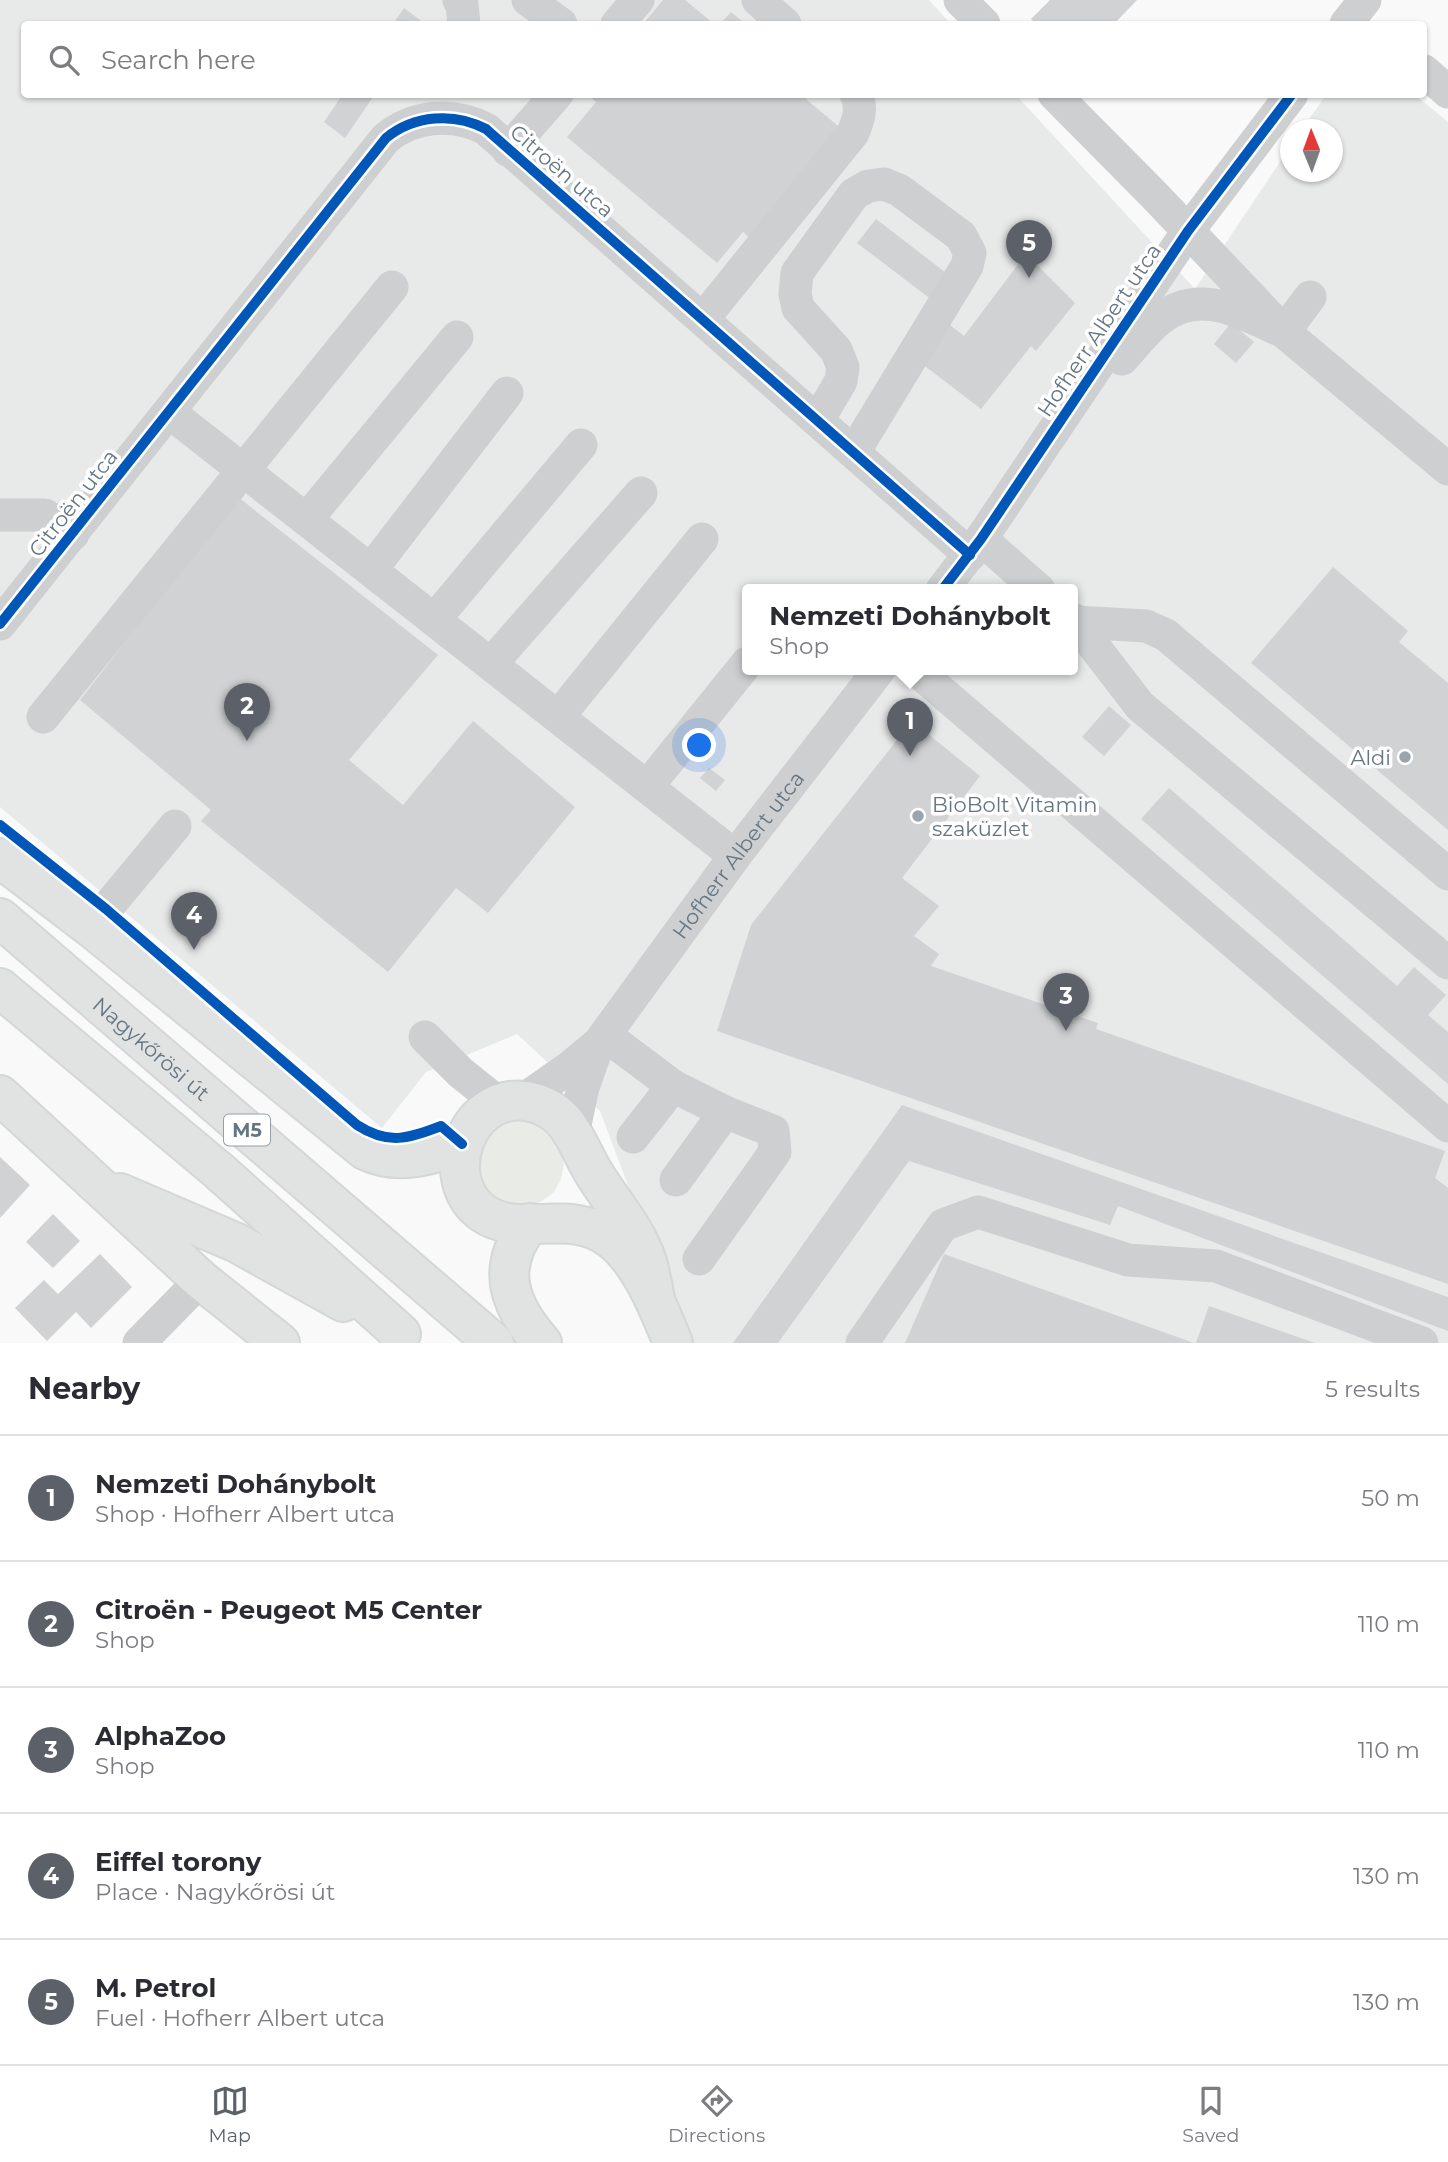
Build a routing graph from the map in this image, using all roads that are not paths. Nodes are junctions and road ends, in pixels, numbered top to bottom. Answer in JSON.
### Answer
{"nodes":[{"id":1,"x":459,"y":0,"type":"edge"},
{"id":2,"x":528,"y":0,"type":"edge"},
{"id":3,"x":638,"y":0,"type":"edge"},
{"id":4,"x":758,"y":0,"type":"edge"},
{"id":5,"x":960,"y":0,"type":"edge"},
{"id":6,"x":464,"y":21,"type":"edge"},
{"id":7,"x":557,"y":21,"type":"edge"},
{"id":8,"x":620,"y":21,"type":"edge"},
{"id":9,"x":782,"y":21,"type":"edge"},
{"id":10,"x":981,"y":21,"type":"edge"},
{"id":11,"x":1427,"y":74,"type":"edge"},
{"id":12,"x":1448,"y":92,"type":"edge"},
{"id":13,"x":554,"y":98,"type":"edge"},
{"id":14,"x":858,"y":98,"type":"edge"},
{"id":15,"x":1058,"y":98,"type":"edge"},
{"id":16,"x":1289,"y":98,"type":"edge"},
{"id":17,"x":460,"y":107,"type":"edge"},
{"id":18,"x":508,"y":150,"type":"junction"},
{"id":19,"x":1188,"y":232,"type":"junction"},
{"id":20,"x":392,"y":287,"type":"dead end"},
{"id":21,"x":1310,"y":297,"type":"dead end"},
{"id":22,"x":703,"y":319,"type":"junction"},
{"id":23,"x":1284,"y":332,"type":"junction"},
{"id":24,"x":457,"y":337,"type":"dead end"},
{"id":25,"x":1083,"y":388,"type":"junction"},
{"id":26,"x":507,"y":393,"type":"dead end"},
{"id":27,"x":169,"y":412,"type":"junction"},
{"id":28,"x":818,"y":421,"type":"junction"},
{"id":29,"x":580,"y":445,"type":"dead end"},
{"id":30,"x":854,"y":452,"type":"junction"},
{"id":31,"x":1448,"y":469,"type":"edge"},
{"id":32,"x":244,"y":470,"type":"junction"},
{"id":33,"x":640,"y":493,"type":"dead end"},
{"id":34,"x":0,"y":515,"type":"edge"},
{"id":35,"x":307,"y":519,"type":"junction"},
{"id":36,"x":73,"y":534,"type":"junction"},
{"id":37,"x":702,"y":539,"type":"dead end"},
{"id":38,"x":975,"y":547,"type":"junction"},
{"id":39,"x":371,"y":570,"type":"junction"},
{"id":40,"x":947,"y":584,"type":"edge"},
{"id":41,"x":1030,"y":584,"type":"edge"},
{"id":42,"x":434,"y":620,"type":"junction"},
{"id":43,"x":1078,"y":621,"type":"edge"},
{"id":44,"x":0,"y":624,"type":"edge"},
{"id":45,"x":1078,"y":626,"type":"edge"},
{"id":46,"x":491,"y":664,"type":"junction"},
{"id":47,"x":742,"y":669,"type":"edge"},
{"id":48,"x":875,"y":675,"type":"edge"},
{"id":49,"x":922,"y":675,"type":"edge"},
{"id":50,"x":43,"y":717,"type":"dead end"},
{"id":51,"x":558,"y":717,"type":"junction"},
{"id":52,"x":647,"y":787,"type":"junction"},
{"id":53,"x":175,"y":827,"type":"dead end"},
{"id":54,"x":735,"y":856,"type":"junction"},
{"id":55,"x":0,"y":858,"type":"edge"},
{"id":56,"x":1448,"y":874,"type":"edge"},
{"id":57,"x":0,"y":918,"type":"edge"},
{"id":58,"x":93,"y":929,"type":"junction"},
{"id":59,"x":1448,"y":963,"type":"edge"},
{"id":60,"x":0,"y":988,"type":"edge"},
{"id":61,"x":425,"y":1037,"type":"dead end"},
{"id":62,"x":602,"y":1039,"type":"junction"},
{"id":63,"x":673,"y":1086,"type":"junction"},
{"id":64,"x":0,"y":1095,"type":"edge"},
{"id":65,"x":511,"y":1102,"type":"junction"},
{"id":66,"x":725,"y":1112,"type":"junction"},
{"id":67,"x":1448,"y":1126,"type":"edge"},
{"id":68,"x":633,"y":1137,"type":"dead end"},
{"id":69,"x":576,"y":1141,"type":"junction"},
{"id":70,"x":462,"y":1144,"type":"junction"},
{"id":71,"x":676,"y":1180,"type":"dead end"},
{"id":72,"x":93,"y":1181,"type":"junction"},
{"id":73,"x":534,"y":1223,"type":"junction"},
{"id":74,"x":699,"y":1259,"type":"dead end"},
{"id":75,"x":201,"y":1280,"type":"junction"},
{"id":76,"x":656,"y":1303,"type":"junction"},
{"id":77,"x":406,"y":1338,"type":"edge"},
{"id":78,"x":139,"y":1343,"type":"edge"},
{"id":79,"x":280,"y":1343,"type":"edge"},
{"id":80,"x":494,"y":1343,"type":"edge"},
{"id":81,"x":542,"y":1343,"type":"edge"},
{"id":82,"x":673,"y":1343,"type":"edge"},
{"id":83,"x":862,"y":1343,"type":"edge"},
{"id":84,"x":1422,"y":1343,"type":"edge"}],
"edges":[{"from":1,"to":6,"type":"street"},
{"from":2,"to":7,"type":"street"},
{"from":3,"to":8,"type":"street"},
{"from":4,"to":9,"type":"street"},
{"from":5,"to":10,"type":"street"},
{"from":11,"to":12,"type":"street"},
{"from":13,"to":18,"type":"street"},
{"from":14,"to":22,"type":"street"},
{"from":15,"to":19,"type":"street"},
{"from":16,"to":19,"type":"street","name":"Hofherr Albert utca"},
{"from":17,"to":18,"type":"street","name":"Citroën utca"},
{"from":17,"to":27,"type":"street","name":"Citroën utca"},
{"from":18,"to":22,"type":"street","name":"Citroën utca"},
{"from":19,"to":23,"type":"street"},
{"from":19,"to":25,"type":"street","name":"Hofherr Albert utca"},
{"from":20,"to":32,"type":"street"},
{"from":21,"to":23,"type":"street"},
{"from":22,"to":28,"type":"street","name":"Citroën utca"},
{"from":23,"to":25,"type":"street"},
{"from":23,"to":31,"type":"street"},
{"from":24,"to":35,"type":"street"},
{"from":25,"to":38,"type":"street","name":"Hofherr Albert utca"},
{"from":26,"to":39,"type":"street"},
{"from":27,"to":32,"type":"street"},
{"from":27,"to":36,"type":"street","name":"Citroën utca"},
{"from":28,"to":30,"type":"street","name":"Citroën utca"},
{"from":28,"to":30,"type":"street"},
{"from":29,"to":42,"type":"street"},
{"from":30,"to":38,"type":"street","name":"Citroën utca"},
{"from":32,"to":35,"type":"street"},
{"from":32,"to":50,"type":"street"},
{"from":33,"to":46,"type":"street"},
{"from":34,"to":36,"type":"street"},
{"from":35,"to":39,"type":"street"},
{"from":36,"to":44,"type":"street","name":"Citroën utca"},
{"from":37,"to":51,"type":"street"},
{"from":38,"to":40,"type":"street","name":"Hofherr Albert utca"},
{"from":38,"to":41,"type":"street","name":"Citroën utca"},
{"from":39,"to":42,"type":"street"},
{"from":42,"to":46,"type":"street"},
{"from":43,"to":56,"type":"street"},
{"from":45,"to":59,"type":"street"},
{"from":46,"to":51,"type":"street"},
{"from":47,"to":52,"type":"street"},
{"from":48,"to":54,"type":"street","name":"Hofherr Albert utca"},
{"from":49,"to":67,"type":"street"},
{"from":51,"to":52,"type":"street"},
{"from":52,"to":54,"type":"street"},
{"from":53,"to":58,"type":"street"},
{"from":54,"to":62,"type":"street","name":"Hofherr Albert utca"},
{"from":55,"to":58,"type":"main road"},
{"from":57,"to":80,"type":"main road","name":"Nagykőrösi út","number":"M5"},
{"from":58,"to":70,"type":"main road"},
{"from":60,"to":77,"type":"main road","number":"M5"},
{"from":61,"to":65,"type":"street"},
{"from":62,"to":63,"type":"street"},
{"from":62,"to":65,"type":"street","name":"Hofherr Albert utca"},
{"from":62,"to":69,"type":"street","name":"Hofherr Albert utca"},
{"from":63,"to":66,"type":"street"},
{"from":63,"to":68,"type":"street"},
{"from":64,"to":72,"type":"main road"},
{"from":65,"to":69,"type":"main road"},
{"from":65,"to":70,"type":"main road"},
{"from":66,"to":71,"type":"street"},
{"from":66,"to":74,"type":"street"},
{"from":69,"to":73,"type":"main road"},
{"from":69,"to":76,"type":"main road"},
{"from":70,"to":73,"type":"main road"},
{"from":72,"to":75,"type":"main road"},
{"from":72,"to":77,"type":"main road"},
{"from":73,"to":76,"type":"main road"},
{"from":73,"to":81,"type":"main road"},
{"from":75,"to":78,"type":"street"},
{"from":75,"to":79,"type":"main road"},
{"from":76,"to":82,"type":"main road"},
{"from":83,"to":84,"type":"street"}]}
